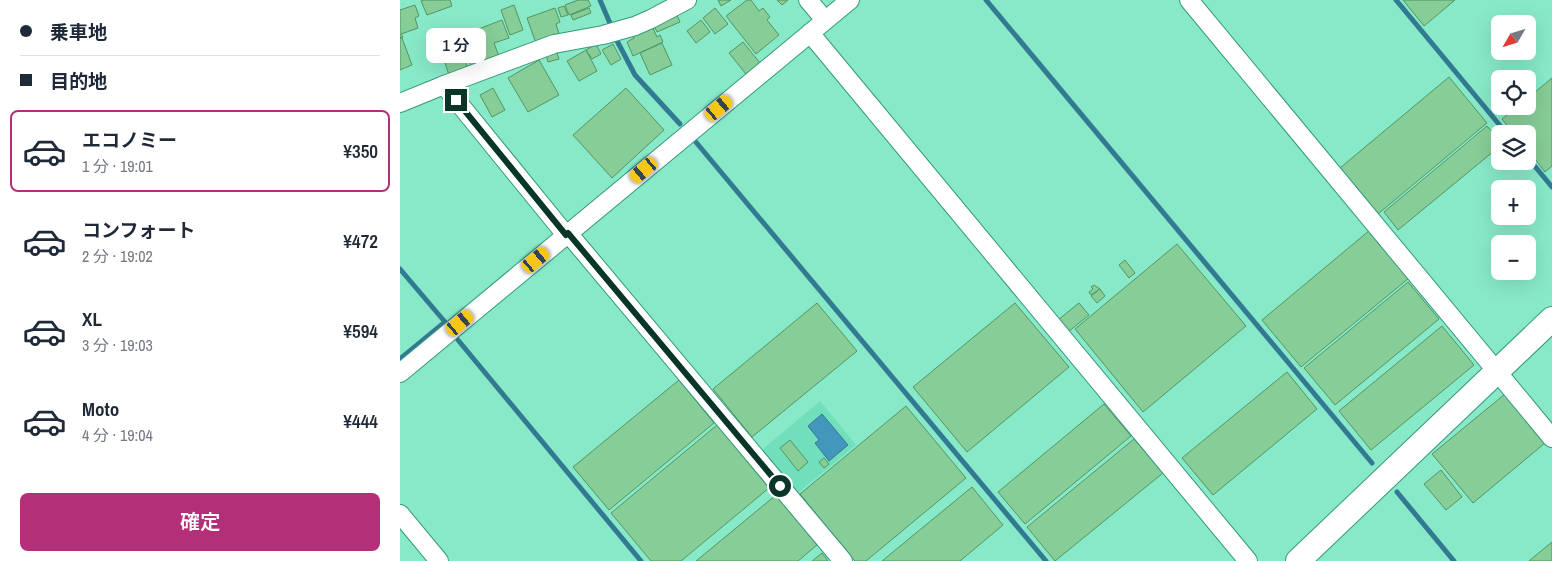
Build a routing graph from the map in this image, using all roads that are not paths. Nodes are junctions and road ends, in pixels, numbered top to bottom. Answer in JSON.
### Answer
{"nodes":[{"id":1,"x":687,"y":0,"type":"edge"},
{"id":2,"x":808,"y":0,"type":"edge"},
{"id":3,"x":850,"y":0,"type":"edge"},
{"id":4,"x":1189,"y":0,"type":"edge"},
{"id":5,"x":825,"y":20,"type":"junction"},
{"id":6,"x":810,"y":33,"type":"junction"},
{"id":7,"x":444,"y":85,"type":"junction"},
{"id":8,"x":400,"y":103,"type":"edge"},
{"id":9,"x":567,"y":234,"type":"junction"},
{"id":10,"x":1552,"y":319,"type":"edge"},
{"id":11,"x":1496,"y":372,"type":"junction"},
{"id":12,"x":400,"y":373,"type":"edge"},
{"id":13,"x":1552,"y":438,"type":"edge"},
{"id":14,"x":400,"y":514,"type":"edge"},
{"id":15,"x":439,"y":561,"type":"edge"},
{"id":16,"x":842,"y":561,"type":"edge"},
{"id":17,"x":1248,"y":561,"type":"edge"},
{"id":18,"x":1298,"y":561,"type":"edge"}],
"edges":[{"from":1,"to":7,"type":"street"},
{"from":2,"to":5,"type":"street"},
{"from":3,"to":5,"type":"street"},
{"from":4,"to":11,"type":"street"},
{"from":5,"to":6,"type":"street"},
{"from":6,"to":9,"type":"street"},
{"from":6,"to":17,"type":"street"},
{"from":7,"to":8,"type":"street"},
{"from":7,"to":9,"type":"street"},
{"from":9,"to":12,"type":"street"},
{"from":9,"to":16,"type":"street"},
{"from":10,"to":11,"type":"street"},
{"from":11,"to":13,"type":"street"},
{"from":11,"to":18,"type":"street"},
{"from":14,"to":15,"type":"street"}]}
